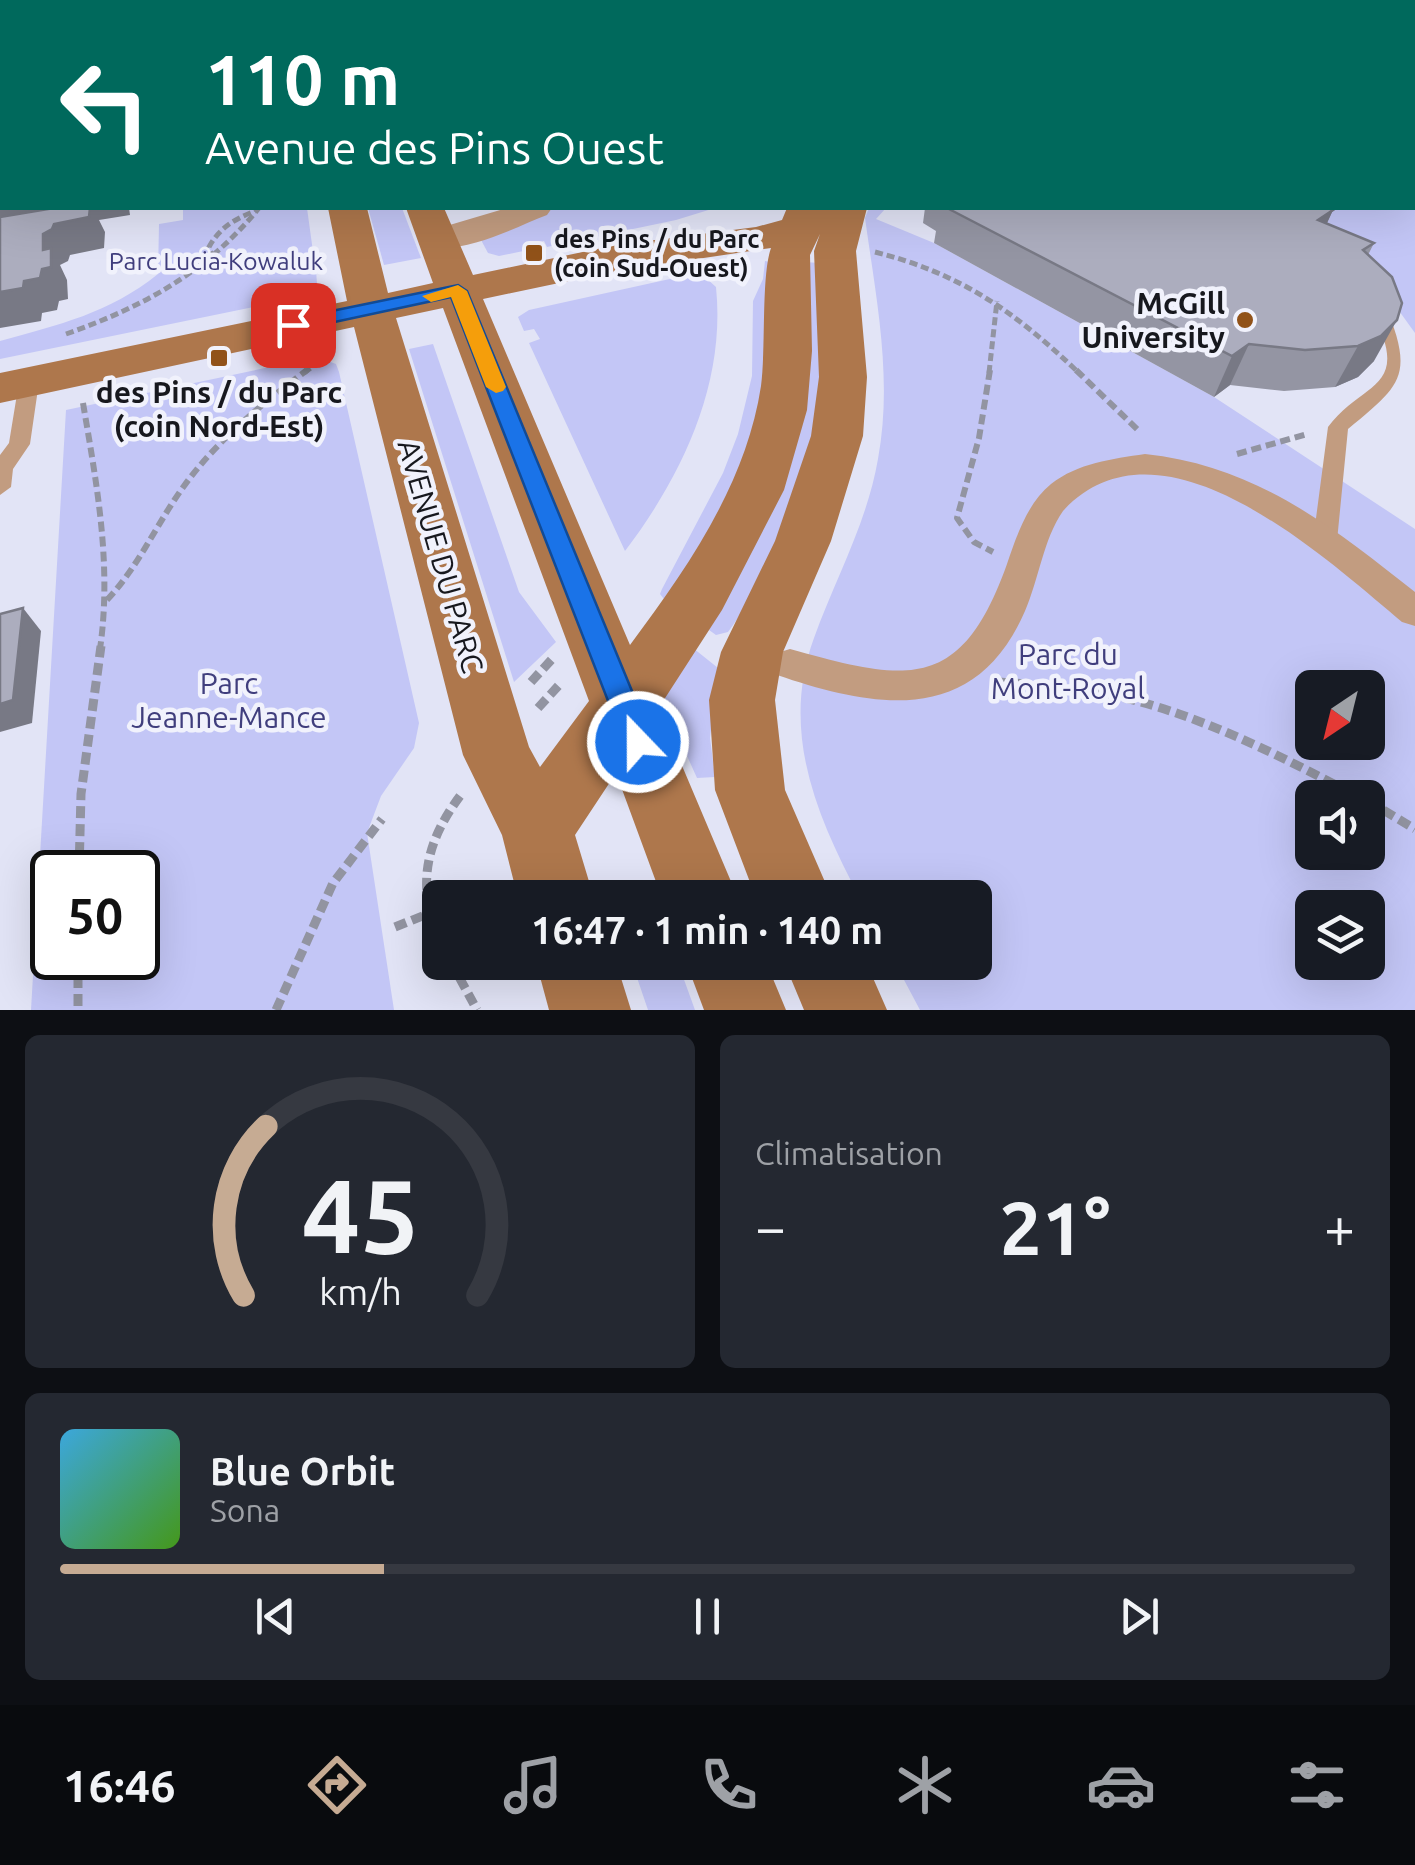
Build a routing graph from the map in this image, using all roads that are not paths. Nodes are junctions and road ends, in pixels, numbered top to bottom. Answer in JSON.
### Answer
{"nodes":[{"id":1,"x":348,"y":210,"type":"edge"},
{"id":2,"x":531,"y":210,"type":"edge"},
{"id":3,"x":819,"y":220,"type":"edge"},
{"id":4,"x":440,"y":246,"type":"edge"},
{"id":5,"x":1361,"y":286,"type":"edge"},
{"id":6,"x":350,"y":331,"type":"junction"},
{"id":7,"x":15,"y":385,"type":"edge"},
{"id":8,"x":0,"y":486,"type":"edge"},
{"id":9,"x":1325,"y":541,"type":"junction"},
{"id":10,"x":1415,"y":612,"type":"edge"},
{"id":11,"x":771,"y":658,"type":"junction"},
{"id":12,"x":597,"y":689,"type":"junction"},
{"id":13,"x":546,"y":864,"type":"edge"},
{"id":14,"x":691,"y":880,"type":"edge"},
{"id":15,"x":786,"y":880,"type":"edge"},
{"id":16,"x":581,"y":980,"type":"edge"},
{"id":17,"x":733,"y":980,"type":"edge"},
{"id":18,"x":832,"y":980,"type":"edge"},
{"id":19,"x":590,"y":1010,"type":"edge"},
{"id":20,"x":745,"y":1010,"type":"edge"},
{"id":21,"x":846,"y":1010,"type":"edge"}],
"edges":[{"from":1,"to":6,"type":"main road","name":"AVENUE DU PARC"},
{"from":2,"to":4,"type":"street"},
{"from":3,"to":4,"type":"main road"},
{"from":3,"to":11,"type":"main road"},
{"from":3,"to":12,"type":"main road"},
{"from":4,"to":6,"type":"main road"},
{"from":4,"to":12,"type":"main road"},
{"from":5,"to":9,"type":"lane"},
{"from":6,"to":7,"type":"main road"},
{"from":6,"to":13,"type":"main road","name":"AVENUE DU PARC"},
{"from":7,"to":8,"type":"lane"},
{"from":9,"to":10,"type":"street"},
{"from":9,"to":11,"type":"street"},
{"from":11,"to":15,"type":"main road"},
{"from":12,"to":13,"type":"main road"},
{"from":12,"to":14,"type":"main road"},
{"from":16,"to":19,"type":"main road"},
{"from":17,"to":20,"type":"main road"},
{"from":18,"to":21,"type":"main road"}]}
